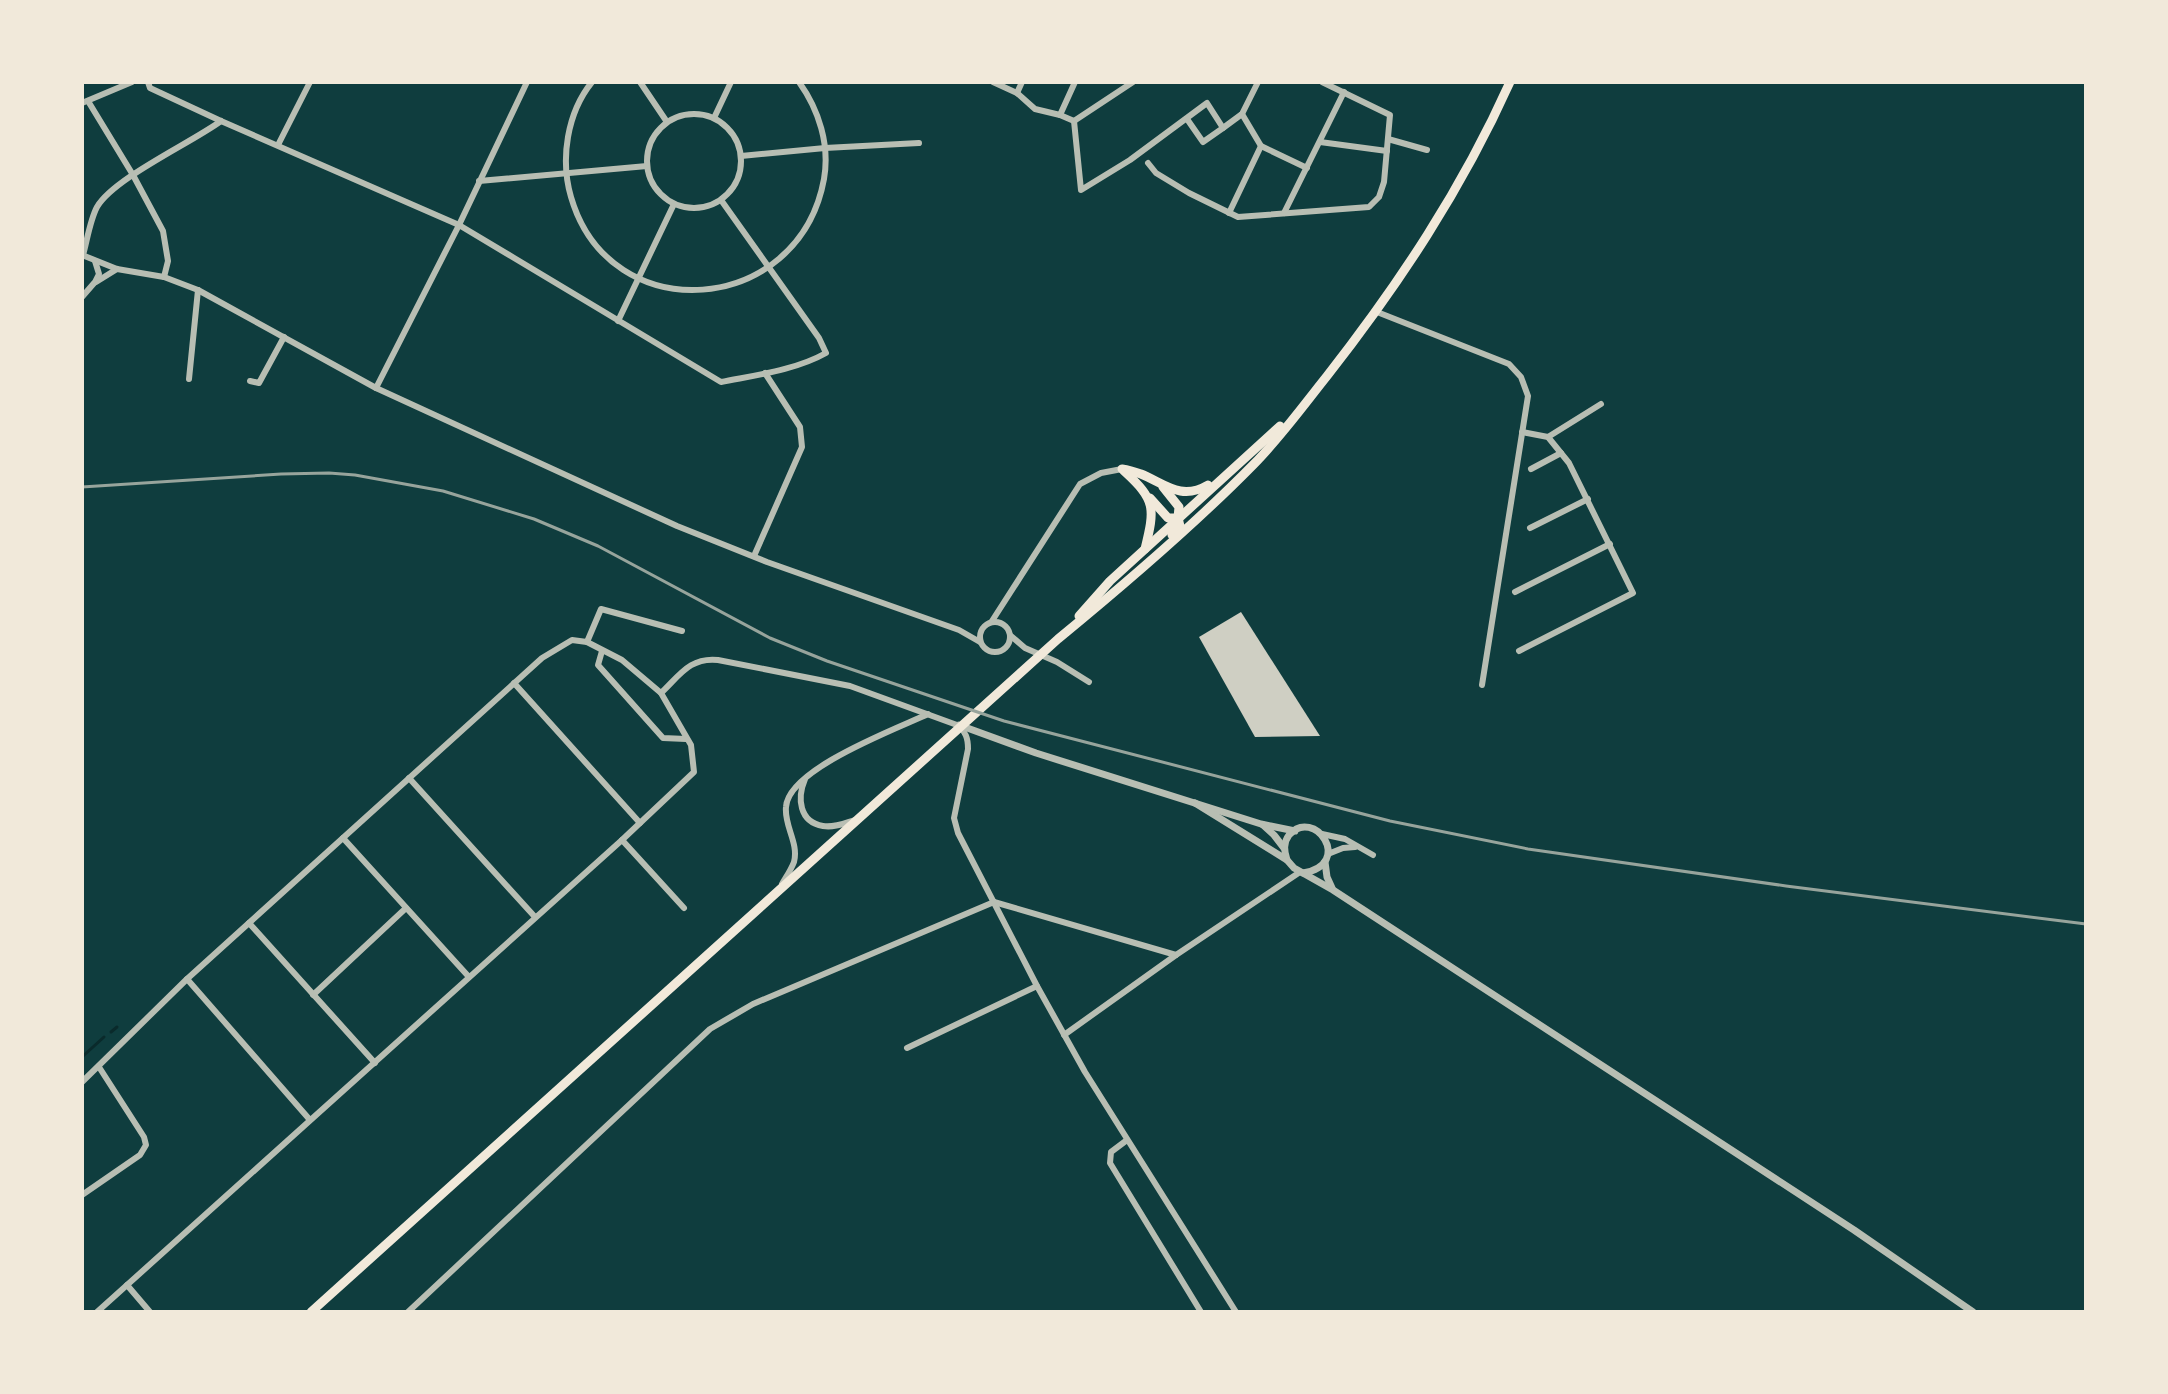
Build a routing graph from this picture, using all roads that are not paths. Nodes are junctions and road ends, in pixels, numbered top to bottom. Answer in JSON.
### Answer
{"nodes":[{"id":1,"x":132,"y":82,"type":"edge"},
{"id":2,"x":148,"y":82,"type":"edge"},
{"id":3,"x":310,"y":82,"type":"edge"},
{"id":4,"x":527,"y":82,"type":"edge"},
{"id":5,"x":592,"y":82,"type":"edge"},
{"id":6,"x":640,"y":82,"type":"edge"},
{"id":7,"x":731,"y":82,"type":"edge"},
{"id":8,"x":799,"y":82,"type":"edge"},
{"id":9,"x":993,"y":82,"type":"edge"},
{"id":10,"x":1022,"y":82,"type":"edge"},
{"id":11,"x":1075,"y":82,"type":"edge"},
{"id":12,"x":1133,"y":82,"type":"edge"},
{"id":13,"x":1258,"y":82,"type":"edge"},
{"id":14,"x":1322,"y":82,"type":"edge"},
{"id":15,"x":1510,"y":82,"type":"edge"},
{"id":16,"x":1344,"y":92,"type":"junction"},
{"id":17,"x":1017,"y":93,"type":"junction"},
{"id":18,"x":85,"y":102,"type":"edge"},
{"id":19,"x":1242,"y":114,"type":"junction"},
{"id":20,"x":1060,"y":115,"type":"junction"},
{"id":21,"x":714,"y":118,"type":"junction"},
{"id":22,"x":1187,"y":119,"type":"junction"},
{"id":23,"x":221,"y":121,"type":"junction"},
{"id":24,"x":1074,"y":121,"type":"junction"},
{"id":25,"x":667,"y":122,"type":"junction"},
{"id":26,"x":1223,"y":128,"type":"junction"},
{"id":27,"x":1388,"y":139,"type":"junction"},
{"id":28,"x":1320,"y":142,"type":"junction"},
{"id":29,"x":919,"y":143,"type":"dead end"},
{"id":30,"x":278,"y":145,"type":"junction"},
{"id":31,"x":1149,"y":145,"type":"junction"},
{"id":32,"x":1261,"y":146,"type":"junction"},
{"id":33,"x":825,"y":148,"type":"junction"},
{"id":34,"x":1427,"y":150,"type":"dead end"},
{"id":35,"x":1387,"y":151,"type":"junction"},
{"id":36,"x":741,"y":156,"type":"junction"},
{"id":37,"x":1130,"y":160,"type":"junction"},
{"id":38,"x":1148,"y":163,"type":"junction"},
{"id":39,"x":647,"y":166,"type":"junction"},
{"id":40,"x":1307,"y":168,"type":"junction"},
{"id":41,"x":566,"y":172,"type":"junction"},
{"id":42,"x":133,"y":175,"type":"junction"},
{"id":43,"x":479,"y":181,"type":"junction"},
{"id":44,"x":721,"y":200,"type":"junction"},
{"id":45,"x":674,"y":204,"type":"junction"},
{"id":46,"x":1229,"y":213,"type":"junction"},
{"id":47,"x":1284,"y":213,"type":"junction"},
{"id":48,"x":459,"y":225,"type":"junction"},
{"id":49,"x":83,"y":255,"type":"edge"},
{"id":50,"x":95,"y":261,"type":"junction"},
{"id":51,"x":769,"y":267,"type":"junction"},
{"id":52,"x":117,"y":269,"type":"junction"},
{"id":53,"x":164,"y":277,"type":"junction"},
{"id":54,"x":638,"y":278,"type":"junction"},
{"id":55,"x":95,"y":282,"type":"junction"},
{"id":56,"x":198,"y":290,"type":"junction"},
{"id":57,"x":82,"y":297,"type":"edge"},
{"id":58,"x":1377,"y":312,"type":"junction"},
{"id":59,"x":618,"y":321,"type":"junction"},
{"id":60,"x":284,"y":337,"type":"junction"},
{"id":61,"x":765,"y":373,"type":"junction"},
{"id":62,"x":189,"y":379,"type":"dead end"},
{"id":63,"x":250,"y":381,"type":"dead end"},
{"id":64,"x":376,"y":388,"type":"junction"},
{"id":65,"x":1307,"y":401,"type":"junction"},
{"id":66,"x":1601,"y":404,"type":"dead end"},
{"id":67,"x":1522,"y":432,"type":"junction"},
{"id":68,"x":1548,"y":437,"type":"junction"},
{"id":69,"x":1561,"y":453,"type":"junction"},
{"id":70,"x":1122,"y":469,"type":"junction"},
{"id":71,"x":1531,"y":469,"type":"dead end"},
{"id":72,"x":1228,"y":473,"type":"junction"},
{"id":73,"x":1162,"y":486,"type":"junction"},
{"id":74,"x":1150,"y":498,"type":"junction"},
{"id":75,"x":1588,"y":499,"type":"junction"},
{"id":76,"x":1178,"y":518,"type":"junction"},
{"id":77,"x":1192,"y":523,"type":"junction"},
{"id":78,"x":1530,"y":528,"type":"dead end"},
{"id":79,"x":1610,"y":544,"type":"junction"},
{"id":80,"x":1145,"y":550,"type":"junction"},
{"id":81,"x":1161,"y":551,"type":"junction"},
{"id":82,"x":754,"y":556,"type":"junction"},
{"id":83,"x":1515,"y":592,"type":"dead end"},
{"id":84,"x":1008,"y":600,"type":"junction"},
{"id":85,"x":992,"y":621,"type":"junction"},
{"id":86,"x":1005,"y":624,"type":"junction"},
{"id":87,"x":982,"y":629,"type":"junction"},
{"id":88,"x":959,"y":630,"type":"junction"},
{"id":89,"x":682,"y":631,"type":"dead end"},
{"id":90,"x":1011,"y":636,"type":"junction"},
{"id":91,"x":1058,"y":639,"type":"junction"},
{"id":92,"x":587,"y":642,"type":"junction"},
{"id":93,"x":980,"y":642,"type":"junction"},
{"id":94,"x":1006,"y":648,"type":"junction"},
{"id":95,"x":1025,"y":648,"type":"junction"},
{"id":96,"x":602,"y":651,"type":"junction"},
{"id":97,"x":1519,"y":651,"type":"dead end"},
{"id":98,"x":1089,"y":682,"type":"dead end"},
{"id":99,"x":514,"y":683,"type":"junction"},
{"id":100,"x":1482,"y":685,"type":"dead end"},
{"id":101,"x":661,"y":693,"type":"junction"},
{"id":102,"x":928,"y":714,"type":"junction"},
{"id":103,"x":957,"y":725,"type":"junction"},
{"id":104,"x":686,"y":739,"type":"junction"},
{"id":105,"x":806,"y":777,"type":"junction"},
{"id":106,"x":409,"y":778,"type":"junction"},
{"id":107,"x":1195,"y":803,"type":"junction"},
{"id":108,"x":858,"y":819,"type":"junction"},
{"id":109,"x":640,"y":823,"type":"junction"},
{"id":110,"x":1261,"y":824,"type":"junction"},
{"id":111,"x":1295,"y":831,"type":"junction"},
{"id":112,"x":1322,"y":834,"type":"junction"},
{"id":113,"x":1251,"y":837,"type":"junction"},
{"id":114,"x":343,"y":838,"type":"junction"},
{"id":115,"x":622,"y":840,"type":"junction"},
{"id":116,"x":1359,"y":848,"type":"junction"},
{"id":117,"x":1284,"y":849,"type":"junction"},
{"id":118,"x":1373,"y":855,"type":"dead end"},
{"id":119,"x":1327,"y":858,"type":"junction"},
{"id":120,"x":1288,"y":862,"type":"junction"},
{"id":121,"x":1301,"y":872,"type":"junction"},
{"id":122,"x":1281,"y":884,"type":"junction"},
{"id":123,"x":779,"y":889,"type":"junction"},
{"id":124,"x":1333,"y":890,"type":"junction"},
{"id":125,"x":994,"y":902,"type":"junction"},
{"id":126,"x":406,"y":908,"type":"junction"},
{"id":127,"x":684,"y":908,"type":"dead end"},
{"id":128,"x":535,"y":917,"type":"junction"},
{"id":129,"x":249,"y":923,"type":"junction"},
{"id":130,"x":1176,"y":955,"type":"junction"},
{"id":131,"x":469,"y":977,"type":"junction"},
{"id":132,"x":187,"y":979,"type":"junction"},
{"id":133,"x":1037,"y":986,"type":"junction"},
{"id":134,"x":313,"y":995,"type":"junction"},
{"id":135,"x":1064,"y":1035,"type":"junction"},
{"id":136,"x":907,"y":1048,"type":"dead end"},
{"id":137,"x":375,"y":1063,"type":"junction"},
{"id":138,"x":99,"y":1067,"type":"junction"},
{"id":139,"x":82,"y":1082,"type":"edge"},
{"id":140,"x":310,"y":1120,"type":"junction"},
{"id":141,"x":1127,"y":1140,"type":"junction"},
{"id":142,"x":82,"y":1195,"type":"edge"},
{"id":143,"x":127,"y":1285,"type":"junction"},
{"id":144,"x":97,"y":1312,"type":"edge"},
{"id":145,"x":150,"y":1312,"type":"edge"},
{"id":146,"x":311,"y":1312,"type":"edge"},
{"id":147,"x":408,"y":1312,"type":"edge"},
{"id":148,"x":1201,"y":1312,"type":"edge"},
{"id":149,"x":1236,"y":1312,"type":"edge"},
{"id":150,"x":1973,"y":1312,"type":"edge"}],
"edges":[{"from":1,"to":18,"type":"street"},
{"from":2,"to":23,"type":"street"},
{"from":3,"to":30,"type":"street"},
{"from":4,"to":43,"type":"street"},
{"from":5,"to":41,"type":"street"},
{"from":6,"to":25,"type":"street"},
{"from":7,"to":21,"type":"street"},
{"from":8,"to":33,"type":"street"},
{"from":9,"to":17,"type":"street"},
{"from":10,"to":17,"type":"street"},
{"from":11,"to":20,"type":"street"},
{"from":12,"to":24,"type":"street"},
{"from":13,"to":19,"type":"street"},
{"from":14,"to":16,"type":"street"},
{"from":15,"to":58,"type":"main road"},
{"from":16,"to":27,"type":"street"},
{"from":16,"to":28,"type":"street"},
{"from":17,"to":20,"type":"street"},
{"from":18,"to":42,"type":"street"},
{"from":19,"to":26,"type":"street"},
{"from":19,"to":32,"type":"street"},
{"from":20,"to":24,"type":"street"},
{"from":21,"to":25,"type":"street"},
{"from":21,"to":36,"type":"street"},
{"from":22,"to":26,"type":"street"},
{"from":22,"to":26,"type":"street"},
{"from":22,"to":31,"type":"street"},
{"from":23,"to":30,"type":"street"},
{"from":23,"to":42,"type":"street"},
{"from":24,"to":37,"type":"street"},
{"from":25,"to":39,"type":"street"},
{"from":27,"to":34,"type":"street"},
{"from":27,"to":35,"type":"street"},
{"from":28,"to":35,"type":"street"},
{"from":28,"to":40,"type":"street"},
{"from":29,"to":33,"type":"street"},
{"from":30,"to":48,"type":"street"},
{"from":31,"to":37,"type":"street"},
{"from":31,"to":38,"type":"street"},
{"from":32,"to":40,"type":"street"},
{"from":32,"to":46,"type":"street"},
{"from":33,"to":36,"type":"street"},
{"from":33,"to":51,"type":"street"},
{"from":35,"to":47,"type":"street"},
{"from":36,"to":44,"type":"street"},
{"from":37,"to":38,"type":"street"},
{"from":38,"to":46,"type":"street"},
{"from":39,"to":41,"type":"street"},
{"from":39,"to":45,"type":"street"},
{"from":40,"to":47,"type":"street"},
{"from":41,"to":43,"type":"street"},
{"from":41,"to":54,"type":"street"},
{"from":42,"to":49,"type":"street"},
{"from":42,"to":53,"type":"street"},
{"from":43,"to":48,"type":"street"},
{"from":44,"to":45,"type":"street"},
{"from":44,"to":51,"type":"street"},
{"from":45,"to":54,"type":"street"},
{"from":46,"to":47,"type":"street"},
{"from":48,"to":59,"type":"street"},
{"from":48,"to":64,"type":"street"},
{"from":49,"to":50,"type":"street"},
{"from":50,"to":52,"type":"street"},
{"from":50,"to":55,"type":"street"},
{"from":51,"to":54,"type":"street"},
{"from":51,"to":61,"type":"street"},
{"from":52,"to":53,"type":"street"},
{"from":52,"to":55,"type":"street"},
{"from":53,"to":56,"type":"street"},
{"from":54,"to":59,"type":"street"},
{"from":55,"to":57,"type":"street"},
{"from":56,"to":60,"type":"street"},
{"from":56,"to":62,"type":"street"},
{"from":58,"to":65,"type":"main road"},
{"from":58,"to":67,"type":"street"},
{"from":59,"to":61,"type":"street"},
{"from":60,"to":63,"type":"street"},
{"from":60,"to":64,"type":"street"},
{"from":61,"to":82,"type":"street"},
{"from":64,"to":82,"type":"street"},
{"from":65,"to":72,"type":"main road"},
{"from":65,"to":77,"type":"main road"},
{"from":66,"to":68,"type":"street"},
{"from":67,"to":68,"type":"street"},
{"from":67,"to":100,"type":"street"},
{"from":68,"to":69,"type":"street"},
{"from":69,"to":71,"type":"street"},
{"from":69,"to":75,"type":"street"},
{"from":70,"to":73,"type":"main road"},
{"from":70,"to":74,"type":"main road"},
{"from":70,"to":84,"type":"street"},
{"from":72,"to":73,"type":"main road"},
{"from":72,"to":76,"type":"main road"},
{"from":73,"to":76,"type":"main road"},
{"from":74,"to":76,"type":"main road"},
{"from":74,"to":80,"type":"main road"},
{"from":75,"to":78,"type":"street"},
{"from":75,"to":79,"type":"street"},
{"from":76,"to":77,"type":"main road"},
{"from":76,"to":80,"type":"main road"},
{"from":76,"to":81,"type":"main road"},
{"from":77,"to":81,"type":"main road"},
{"from":79,"to":83,"type":"street"},
{"from":79,"to":97,"type":"street"},
{"from":80,"to":91,"type":"main road"},
{"from":81,"to":91,"type":"main road"},
{"from":82,"to":88,"type":"street"},
{"from":84,"to":85,"type":"street"},
{"from":84,"to":86,"type":"street"},
{"from":85,"to":86,"type":"street"},
{"from":85,"to":87,"type":"street"},
{"from":86,"to":90,"type":"street"},
{"from":87,"to":88,"type":"street"},
{"from":87,"to":93,"type":"street"},
{"from":88,"to":93,"type":"street"},
{"from":89,"to":92,"type":"street"},
{"from":90,"to":94,"type":"street"},
{"from":90,"to":95,"type":"street"},
{"from":91,"to":108,"type":"main road"},
{"from":92,"to":96,"type":"street"},
{"from":92,"to":99,"type":"street"},
{"from":93,"to":94,"type":"street"},
{"from":94,"to":95,"type":"street"},
{"from":95,"to":98,"type":"street"},
{"from":96,"to":101,"type":"street"},
{"from":96,"to":104,"type":"street"},
{"from":99,"to":106,"type":"street"},
{"from":99,"to":109,"type":"street"},
{"from":101,"to":102,"type":"street"},
{"from":101,"to":104,"type":"street"},
{"from":102,"to":103,"type":"street"},
{"from":102,"to":105,"type":"street"},
{"from":103,"to":107,"type":"street"},
{"from":103,"to":125,"type":"street"},
{"from":104,"to":109,"type":"street"},
{"from":105,"to":108,"type":"street"},
{"from":105,"to":123,"type":"street"},
{"from":106,"to":114,"type":"street"},
{"from":106,"to":128,"type":"street"},
{"from":107,"to":110,"type":"street"},
{"from":107,"to":113,"type":"street"},
{"from":108,"to":123,"type":"main road"},
{"from":109,"to":115,"type":"street"},
{"from":110,"to":111,"type":"street"},
{"from":110,"to":113,"type":"street"},
{"from":110,"to":117,"type":"street"},
{"from":111,"to":112,"type":"street"},
{"from":111,"to":117,"type":"street"},
{"from":112,"to":116,"type":"street"},
{"from":112,"to":119,"type":"street"},
{"from":113,"to":120,"type":"street"},
{"from":114,"to":126,"type":"street"},
{"from":114,"to":129,"type":"street"},
{"from":115,"to":127,"type":"street"},
{"from":115,"to":128,"type":"street"},
{"from":116,"to":118,"type":"street"},
{"from":116,"to":119,"type":"street"},
{"from":117,"to":120,"type":"street"},
{"from":119,"to":121,"type":"street"},
{"from":119,"to":124,"type":"street"},
{"from":120,"to":121,"type":"street"},
{"from":120,"to":122,"type":"street"},
{"from":121,"to":122,"type":"street"},
{"from":121,"to":124,"type":"street"},
{"from":122,"to":130,"type":"street"},
{"from":123,"to":146,"type":"main road"},
{"from":124,"to":150,"type":"street"},
{"from":125,"to":130,"type":"street"},
{"from":125,"to":133,"type":"street"},
{"from":125,"to":147,"type":"street"},
{"from":126,"to":131,"type":"street"},
{"from":126,"to":134,"type":"street"},
{"from":128,"to":131,"type":"street"},
{"from":129,"to":132,"type":"street"},
{"from":129,"to":134,"type":"street"},
{"from":130,"to":135,"type":"street"},
{"from":131,"to":137,"type":"street"},
{"from":132,"to":138,"type":"street"},
{"from":132,"to":140,"type":"street"},
{"from":133,"to":135,"type":"street"},
{"from":133,"to":136,"type":"street"},
{"from":134,"to":137,"type":"street"},
{"from":135,"to":141,"type":"street"},
{"from":137,"to":140,"type":"street"},
{"from":138,"to":139,"type":"street"},
{"from":138,"to":142,"type":"street"},
{"from":140,"to":143,"type":"street"},
{"from":141,"to":148,"type":"street"},
{"from":141,"to":149,"type":"street"},
{"from":143,"to":144,"type":"street"},
{"from":143,"to":145,"type":"street"}]}
